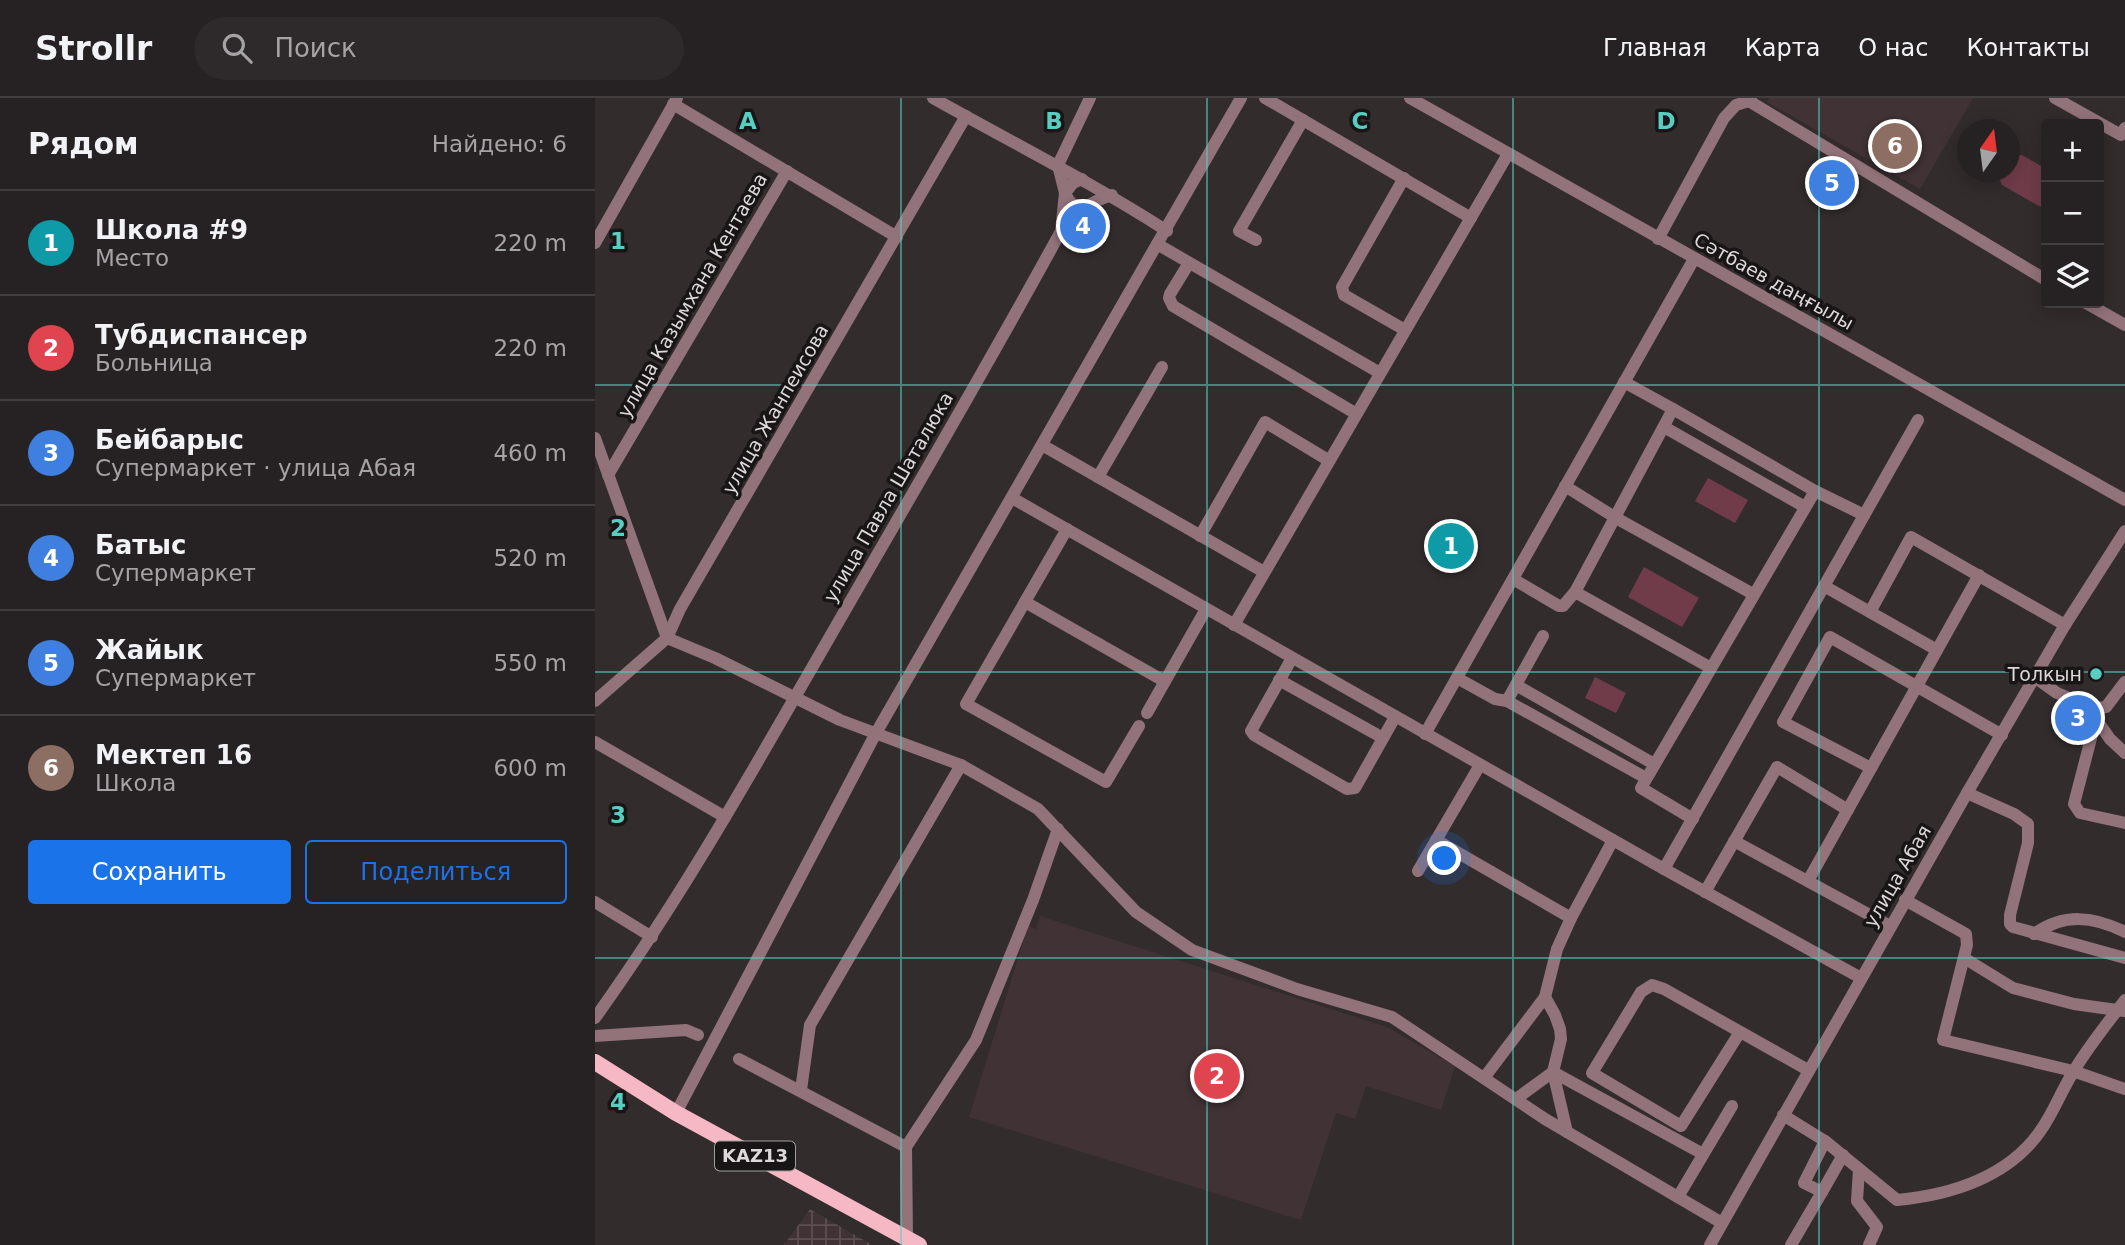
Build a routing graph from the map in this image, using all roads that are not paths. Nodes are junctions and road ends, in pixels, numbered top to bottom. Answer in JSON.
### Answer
{"nodes":[{"id":1,"x":933,"y":98,"type":"edge"},
{"id":2,"x":1090,"y":98,"type":"edge"},
{"id":3,"x":1241,"y":98,"type":"edge"},
{"id":4,"x":1265,"y":98,"type":"edge"},
{"id":5,"x":1410,"y":98,"type":"edge"},
{"id":6,"x":2055,"y":98,"type":"edge"},
{"id":7,"x":1750,"y":100,"type":"edge"},
{"id":8,"x":675,"y":101,"type":"edge"},
{"id":9,"x":950,"y":102,"type":"edge"},
{"id":10,"x":966,"y":117,"type":"junction"},
{"id":11,"x":1303,"y":120,"type":"junction"},
{"id":12,"x":2125,"y":128,"type":"edge"},
{"id":13,"x":1508,"y":154,"type":"junction"},
{"id":14,"x":1058,"y":165,"type":"junction"},
{"id":15,"x":787,"y":170,"type":"junction"},
{"id":16,"x":1404,"y":178,"type":"junction"},
{"id":17,"x":1088,"y":182,"type":"junction"},
{"id":18,"x":1065,"y":193,"type":"junction"},
{"id":19,"x":1112,"y":195,"type":"junction"},
{"id":20,"x":1086,"y":206,"type":"junction"},
{"id":21,"x":1471,"y":218,"type":"junction"},
{"id":22,"x":1061,"y":231,"type":"junction"},
{"id":23,"x":1167,"y":231,"type":"junction"},
{"id":24,"x":897,"y":237,"type":"junction"},
{"id":25,"x":1658,"y":239,"type":"junction"},
{"id":26,"x":1256,"y":240,"type":"dead end"},
{"id":27,"x":595,"y":243,"type":"edge"},
{"id":28,"x":1157,"y":244,"type":"junction"},
{"id":29,"x":1695,"y":259,"type":"junction"},
{"id":30,"x":1189,"y":263,"type":"junction"},
{"id":31,"x":2041,"y":277,"type":"edge"},
{"id":32,"x":2095,"y":308,"type":"edge"},
{"id":33,"x":2125,"y":325,"type":"edge"},
{"id":34,"x":1405,"y":330,"type":"junction"},
{"id":35,"x":1162,"y":367,"type":"dead end"},
{"id":36,"x":1380,"y":373,"type":"junction"},
{"id":37,"x":1624,"y":382,"type":"junction"},
{"id":38,"x":1673,"y":410,"type":"junction"},
{"id":39,"x":1355,"y":414,"type":"junction"},
{"id":40,"x":1918,"y":420,"type":"dead end"},
{"id":41,"x":1664,"y":427,"type":"junction"},
{"id":42,"x":595,"y":438,"type":"edge"},
{"id":43,"x":1042,"y":445,"type":"junction"},
{"id":44,"x":1328,"y":460,"type":"junction"},
{"id":45,"x":608,"y":475,"type":"junction"},
{"id":46,"x":1098,"y":477,"type":"junction"},
{"id":47,"x":1565,"y":486,"type":"junction"},
{"id":48,"x":1815,"y":491,"type":"junction"},
{"id":49,"x":1012,"y":498,"type":"junction"},
{"id":50,"x":2124,"y":498,"type":"edge"},
{"id":51,"x":1805,"y":507,"type":"junction"},
{"id":52,"x":1864,"y":515,"type":"junction"},
{"id":53,"x":1616,"y":518,"type":"junction"},
{"id":54,"x":1067,"y":529,"type":"junction"},
{"id":55,"x":2125,"y":531,"type":"edge"},
{"id":56,"x":1200,"y":536,"type":"junction"},
{"id":57,"x":1264,"y":572,"type":"junction"},
{"id":58,"x":1979,"y":575,"type":"junction"},
{"id":59,"x":1513,"y":579,"type":"junction"},
{"id":60,"x":1824,"y":586,"type":"junction"},
{"id":61,"x":1575,"y":592,"type":"junction"},
{"id":62,"x":1753,"y":594,"type":"junction"},
{"id":63,"x":1025,"y":602,"type":"junction"},
{"id":64,"x":1206,"y":609,"type":"junction"},
{"id":65,"x":1870,"y":612,"type":"junction"},
{"id":66,"x":1234,"y":625,"type":"junction"},
{"id":67,"x":2066,"y":625,"type":"junction"},
{"id":68,"x":1543,"y":636,"type":"dead end"},
{"id":69,"x":667,"y":638,"type":"junction"},
{"id":70,"x":1937,"y":650,"type":"junction"},
{"id":71,"x":1292,"y":658,"type":"junction"},
{"id":72,"x":1711,"y":668,"type":"junction"},
{"id":73,"x":1457,"y":678,"type":"junction"},
{"id":74,"x":2036,"y":678,"type":"junction"},
{"id":75,"x":1279,"y":680,"type":"junction"},
{"id":76,"x":1164,"y":681,"type":"junction"},
{"id":77,"x":1516,"y":685,"type":"junction"},
{"id":78,"x":1916,"y":687,"type":"junction"},
{"id":79,"x":2123,"y":688,"type":"edge"},
{"id":80,"x":795,"y":699,"type":"junction"},
{"id":81,"x":595,"y":701,"type":"edge"},
{"id":82,"x":1507,"y":701,"type":"junction"},
{"id":83,"x":1147,"y":713,"type":"dead end"},
{"id":84,"x":2095,"y":713,"type":"junction"},
{"id":85,"x":1395,"y":717,"type":"junction"},
{"id":86,"x":1139,"y":726,"type":"dead end"},
{"id":87,"x":876,"y":733,"type":"junction"},
{"id":88,"x":1425,"y":734,"type":"junction"},
{"id":89,"x":2002,"y":735,"type":"junction"},
{"id":90,"x":1383,"y":738,"type":"junction"},
{"id":91,"x":595,"y":742,"type":"edge"},
{"id":92,"x":2125,"y":753,"type":"edge"},
{"id":93,"x":1654,"y":764,"type":"junction"},
{"id":94,"x":961,"y":765,"type":"junction"},
{"id":95,"x":1480,"y":765,"type":"junction"},
{"id":96,"x":1871,"y":768,"type":"junction"},
{"id":97,"x":1646,"y":778,"type":"junction"},
{"id":98,"x":1967,"y":793,"type":"junction"},
{"id":99,"x":1848,"y":810,"type":"junction"},
{"id":100,"x":725,"y":817,"type":"junction"},
{"id":101,"x":1693,"y":818,"type":"junction"},
{"id":102,"x":2125,"y":823,"type":"edge"},
{"id":103,"x":1058,"y":829,"type":"junction"},
{"id":104,"x":1436,"y":840,"type":"junction"},
{"id":105,"x":1613,"y":840,"type":"junction"},
{"id":106,"x":1734,"y":841,"type":"junction"},
{"id":107,"x":1664,"y":869,"type":"junction"},
{"id":108,"x":1418,"y":871,"type":"dead end"},
{"id":109,"x":1808,"y":881,"type":"junction"},
{"id":110,"x":1705,"y":892,"type":"junction"},
{"id":111,"x":1905,"y":900,"type":"junction"},
{"id":112,"x":595,"y":902,"type":"edge"},
{"id":113,"x":1571,"y":918,"type":"junction"},
{"id":114,"x":1890,"y":926,"type":"junction"},
{"id":115,"x":2125,"y":932,"type":"edge"},
{"id":116,"x":2034,"y":934,"type":"junction"},
{"id":117,"x":652,"y":937,"type":"junction"},
{"id":118,"x":1963,"y":958,"type":"junction"},
{"id":119,"x":2125,"y":958,"type":"edge"},
{"id":120,"x":1861,"y":978,"type":"junction"},
{"id":121,"x":1545,"y":997,"type":"junction"},
{"id":122,"x":2123,"y":1007,"type":"edge"},
{"id":123,"x":595,"y":1018,"type":"edge"},
{"id":124,"x":1740,"y":1032,"type":"junction"},
{"id":125,"x":698,"y":1035,"type":"dead end"},
{"id":126,"x":595,"y":1036,"type":"edge"},
{"id":127,"x":739,"y":1059,"type":"dead end"},
{"id":128,"x":595,"y":1062,"type":"edge"},
{"id":129,"x":1808,"y":1070,"type":"junction"},
{"id":130,"x":2073,"y":1071,"type":"junction"},
{"id":131,"x":1553,"y":1072,"type":"junction"},
{"id":132,"x":1485,"y":1078,"type":"junction"},
{"id":133,"x":2125,"y":1089,"type":"edge"},
{"id":134,"x":801,"y":1090,"type":"junction"},
{"id":135,"x":1516,"y":1099,"type":"junction"},
{"id":136,"x":1732,"y":1106,"type":"dead end"},
{"id":137,"x":675,"y":1114,"type":"junction"},
{"id":138,"x":1783,"y":1115,"type":"junction"},
{"id":139,"x":1567,"y":1132,"type":"junction"},
{"id":140,"x":1825,"y":1141,"type":"junction"},
{"id":141,"x":906,"y":1147,"type":"junction"},
{"id":142,"x":1703,"y":1154,"type":"junction"},
{"id":143,"x":1843,"y":1155,"type":"junction"},
{"id":144,"x":1859,"y":1169,"type":"junction"},
{"id":145,"x":1822,"y":1192,"type":"junction"},
{"id":146,"x":1678,"y":1197,"type":"junction"},
{"id":147,"x":1722,"y":1223,"type":"junction"},
{"id":148,"x":913,"y":1241,"type":"edge"},
{"id":149,"x":1710,"y":1245,"type":"edge"},
{"id":150,"x":1791,"y":1245,"type":"edge"},
{"id":151,"x":1869,"y":1245,"type":"edge"}],
"edges":[{"from":1,"to":9,"type":"street"},
{"from":2,"to":14,"type":"street"},
{"from":3,"to":23,"type":"street"},
{"from":4,"to":11,"type":"street"},
{"from":5,"to":13,"type":"street","name":"Сәтбаев даңғылы"},
{"from":6,"to":12,"type":"street"},
{"from":7,"to":25,"type":"street"},
{"from":7,"to":31,"type":"street"},
{"from":8,"to":15,"type":"street"},
{"from":8,"to":27,"type":"street"},
{"from":9,"to":10,"type":"street"},
{"from":10,"to":14,"type":"street"},
{"from":10,"to":24,"type":"street","name":"улица Жанпеисова"},
{"from":11,"to":16,"type":"street"},
{"from":11,"to":26,"type":"street"},
{"from":13,"to":21,"type":"street"},
{"from":13,"to":25,"type":"street","name":"Сәтбаев даңғылы"},
{"from":14,"to":17,"type":"street"},
{"from":14,"to":18,"type":"street"},
{"from":15,"to":24,"type":"street"},
{"from":15,"to":45,"type":"street","name":"улица Казымхана Кентаева"},
{"from":16,"to":21,"type":"street"},
{"from":16,"to":34,"type":"street"},
{"from":17,"to":18,"type":"street"},
{"from":17,"to":19,"type":"street"},
{"from":17,"to":20,"type":"street"},
{"from":18,"to":20,"type":"street"},
{"from":18,"to":22,"type":"street"},
{"from":19,"to":20,"type":"street","name":"улица Павла Шаталюка"},
{"from":19,"to":23,"type":"street"},
{"from":20,"to":22,"type":"street","name":"улица Павла Шаталюка"},
{"from":21,"to":34,"type":"street"},
{"from":22,"to":80,"type":"street","name":"улица Павла Шаталюка"},
{"from":23,"to":28,"type":"street"},
{"from":24,"to":69,"type":"street","name":"улица Жанпеисова"},
{"from":25,"to":29,"type":"street","name":"Сәтбаев даңғылы"},
{"from":28,"to":30,"type":"street"},
{"from":28,"to":43,"type":"street"},
{"from":29,"to":37,"type":"street"},
{"from":29,"to":50,"type":"street","name":"Сәтбаев даңғылы"},
{"from":30,"to":36,"type":"street"},
{"from":30,"to":39,"type":"street"},
{"from":32,"to":33,"type":"street"},
{"from":34,"to":36,"type":"street"},
{"from":35,"to":46,"type":"street"},
{"from":36,"to":39,"type":"street"},
{"from":37,"to":38,"type":"street"},
{"from":37,"to":47,"type":"street"},
{"from":38,"to":41,"type":"street"},
{"from":38,"to":48,"type":"street"},
{"from":39,"to":44,"type":"street"},
{"from":40,"to":52,"type":"street"},
{"from":41,"to":51,"type":"street"},
{"from":41,"to":53,"type":"street"},
{"from":42,"to":45,"type":"street"},
{"from":43,"to":46,"type":"street"},
{"from":43,"to":49,"type":"street"},
{"from":44,"to":56,"type":"street"},
{"from":44,"to":57,"type":"street"},
{"from":45,"to":69,"type":"street"},
{"from":46,"to":56,"type":"street"},
{"from":47,"to":53,"type":"street"},
{"from":47,"to":59,"type":"street"},
{"from":48,"to":51,"type":"street"},
{"from":48,"to":52,"type":"street"},
{"from":49,"to":54,"type":"street"},
{"from":49,"to":87,"type":"street"},
{"from":51,"to":62,"type":"street"},
{"from":52,"to":60,"type":"street"},
{"from":53,"to":61,"type":"street"},
{"from":53,"to":62,"type":"street"},
{"from":54,"to":63,"type":"street"},
{"from":54,"to":64,"type":"street"},
{"from":55,"to":67,"type":"street","name":"улица Абая"},
{"from":56,"to":57,"type":"street"},
{"from":57,"to":66,"type":"street"},
{"from":58,"to":65,"type":"street"},
{"from":58,"to":67,"type":"street"},
{"from":58,"to":70,"type":"street"},
{"from":59,"to":61,"type":"street"},
{"from":59,"to":73,"type":"street"},
{"from":60,"to":65,"type":"street"},
{"from":60,"to":101,"type":"street"},
{"from":61,"to":72,"type":"street"},
{"from":62,"to":72,"type":"street"},
{"from":63,"to":76,"type":"street"},
{"from":63,"to":86,"type":"street"},
{"from":64,"to":66,"type":"street"},
{"from":64,"to":76,"type":"street"},
{"from":65,"to":70,"type":"street"},
{"from":66,"to":71,"type":"street"},
{"from":67,"to":74,"type":"street","name":"улица Абая"},
{"from":68,"to":77,"type":"street"},
{"from":69,"to":80,"type":"street"},
{"from":69,"to":81,"type":"street","name":"улица Жанпеисова"},
{"from":70,"to":78,"type":"street"},
{"from":71,"to":75,"type":"street"},
{"from":71,"to":85,"type":"street"},
{"from":72,"to":93,"type":"street"},
{"from":73,"to":82,"type":"street"},
{"from":73,"to":88,"type":"street"},
{"from":74,"to":84,"type":"street"},
{"from":74,"to":89,"type":"street","name":"улица Абая"},
{"from":75,"to":90,"type":"street"},
{"from":75,"to":90,"type":"street"},
{"from":76,"to":83,"type":"street"},
{"from":77,"to":82,"type":"street"},
{"from":77,"to":93,"type":"street"},
{"from":78,"to":89,"type":"street"},
{"from":78,"to":96,"type":"street"},
{"from":78,"to":96,"type":"street"},
{"from":79,"to":84,"type":"street"},
{"from":80,"to":87,"type":"street"},
{"from":80,"to":100,"type":"street","name":"улица Павла Шаталюка"},
{"from":82,"to":97,"type":"street"},
{"from":84,"to":92,"type":"street"},
{"from":84,"to":102,"type":"street"},
{"from":85,"to":88,"type":"street"},
{"from":85,"to":90,"type":"street"},
{"from":87,"to":94,"type":"street"},
{"from":87,"to":137,"type":"street"},
{"from":88,"to":95,"type":"street"},
{"from":89,"to":98,"type":"street","name":"улица Абая"},
{"from":91,"to":100,"type":"street"},
{"from":93,"to":97,"type":"street"},
{"from":94,"to":103,"type":"street"},
{"from":94,"to":134,"type":"street"},
{"from":95,"to":104,"type":"street"},
{"from":95,"to":105,"type":"street"},
{"from":96,"to":99,"type":"street"},
{"from":97,"to":101,"type":"street"},
{"from":98,"to":111,"type":"street","name":"улица Абая"},
{"from":98,"to":116,"type":"street"},
{"from":99,"to":106,"type":"street"},
{"from":99,"to":109,"type":"street"},
{"from":100,"to":117,"type":"street","name":"улица Павла Шаталюка"},
{"from":101,"to":107,"type":"street"},
{"from":103,"to":132,"type":"street"},
{"from":103,"to":141,"type":"street"},
{"from":104,"to":108,"type":"street"},
{"from":104,"to":113,"type":"street"},
{"from":105,"to":107,"type":"street"},
{"from":105,"to":113,"type":"street"},
{"from":106,"to":109,"type":"street"},
{"from":106,"to":110,"type":"street"},
{"from":107,"to":110,"type":"street"},
{"from":109,"to":114,"type":"street"},
{"from":110,"to":120,"type":"street"},
{"from":111,"to":114,"type":"street","name":"улица Абая"},
{"from":111,"to":118,"type":"street"},
{"from":112,"to":117,"type":"street"},
{"from":113,"to":121,"type":"street"},
{"from":114,"to":120,"type":"street","name":"улица Абая"},
{"from":115,"to":116,"type":"street"},
{"from":116,"to":119,"type":"street"},
{"from":117,"to":123,"type":"street","name":"улица Павла Шаталюка"},
{"from":118,"to":122,"type":"street"},
{"from":118,"to":130,"type":"street"},
{"from":120,"to":129,"type":"street","name":"улица Абая"},
{"from":121,"to":131,"type":"street"},
{"from":121,"to":132,"type":"street"},
{"from":122,"to":130,"type":"street"},
{"from":124,"to":124,"type":"street"},
{"from":124,"to":129,"type":"street"},
{"from":125,"to":126,"type":"street"},
{"from":127,"to":134,"type":"street"},
{"from":128,"to":137,"type":"main road","number":"KAZ13"},
{"from":129,"to":138,"type":"street","name":"улица Абая"},
{"from":130,"to":133,"type":"street"},
{"from":130,"to":144,"type":"street"},
{"from":131,"to":135,"type":"street"},
{"from":131,"to":139,"type":"street"},
{"from":131,"to":142,"type":"street"},
{"from":132,"to":135,"type":"street"},
{"from":134,"to":141,"type":"street"},
{"from":135,"to":139,"type":"street"},
{"from":136,"to":142,"type":"street"},
{"from":137,"to":148,"type":"main road","number":"KAZ13"},
{"from":138,"to":140,"type":"street"},
{"from":138,"to":147,"type":"street","name":"улица Абая"},
{"from":139,"to":146,"type":"street"},
{"from":140,"to":143,"type":"street"},
{"from":140,"to":145,"type":"street"},
{"from":141,"to":148,"type":"street"},
{"from":142,"to":146,"type":"street"},
{"from":143,"to":144,"type":"street"},
{"from":143,"to":145,"type":"street"},
{"from":144,"to":151,"type":"street"},
{"from":145,"to":150,"type":"street"},
{"from":146,"to":147,"type":"street"},
{"from":147,"to":149,"type":"street","name":"улица Абая"}]}
